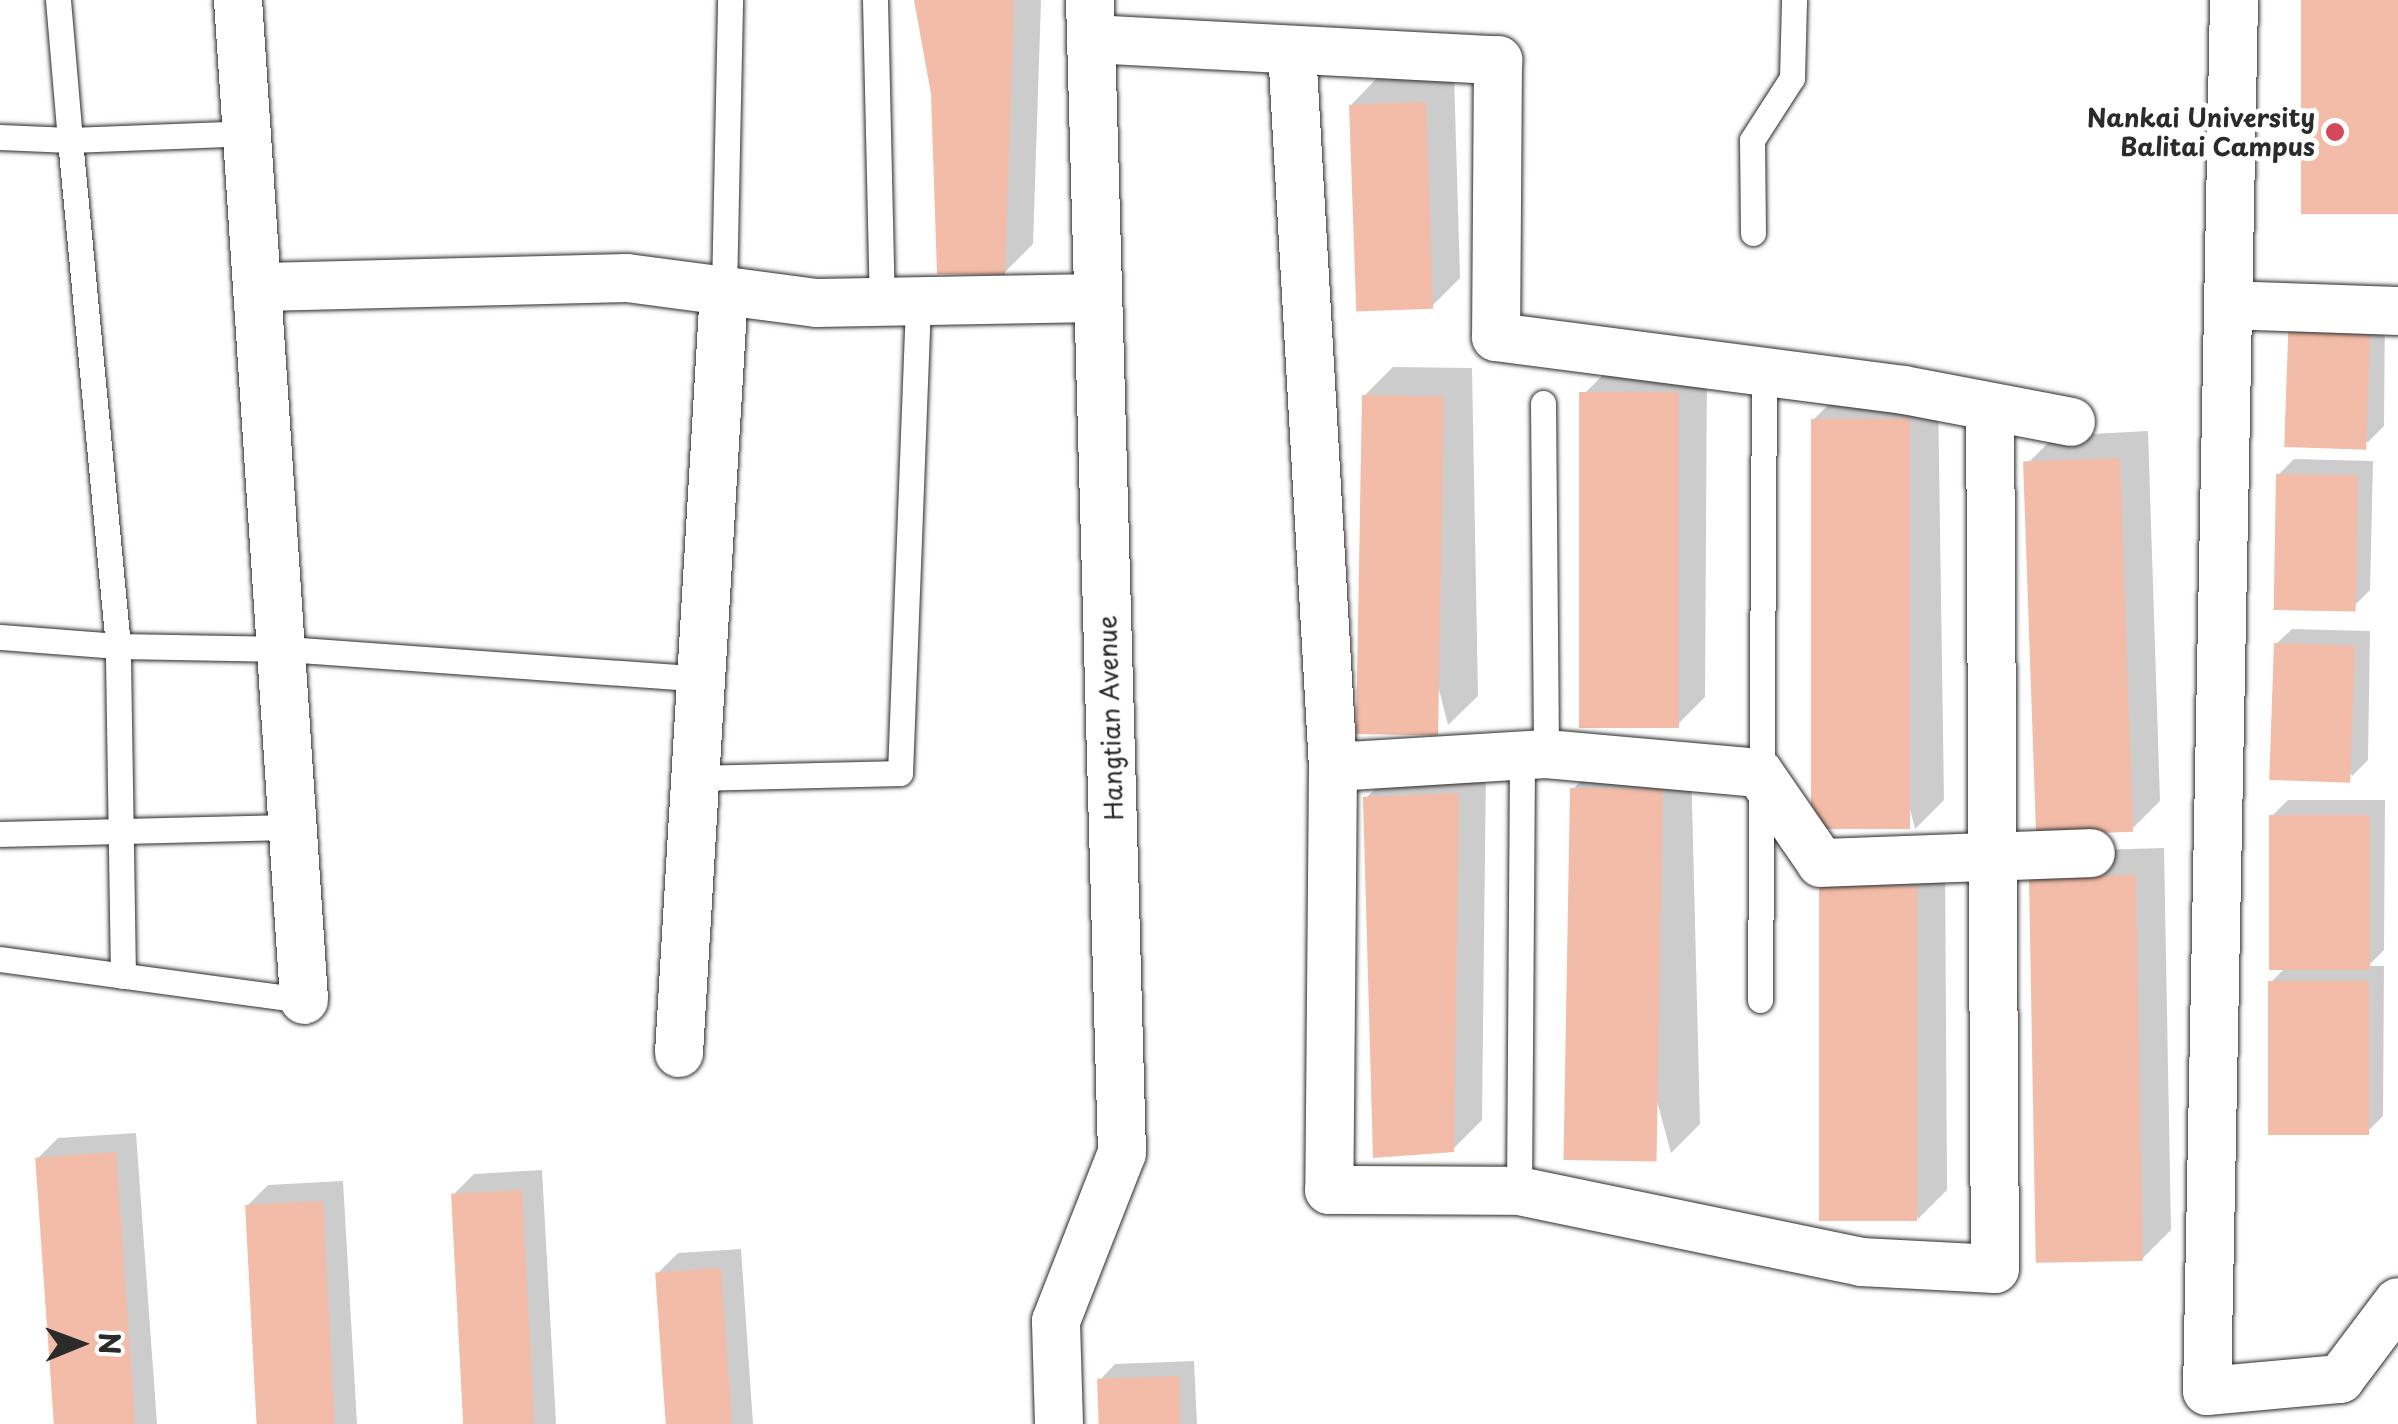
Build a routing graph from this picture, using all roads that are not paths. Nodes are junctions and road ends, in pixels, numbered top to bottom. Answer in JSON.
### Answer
{"nodes":[{"id":1,"x":58,"y":0,"type":"edge"},
{"id":2,"x":238,"y":0,"type":"edge"},
{"id":3,"x":730,"y":0,"type":"edge"},
{"id":4,"x":875,"y":0,"type":"edge"},
{"id":5,"x":1794,"y":0,"type":"edge"},
{"id":6,"x":2234,"y":0,"type":"edge"},
{"id":7,"x":1091,"y":20,"type":"edge"},
{"id":8,"x":1292,"y":50,"type":"junction"},
{"id":9,"x":253,"y":134,"type":"junction"},
{"id":10,"x":0,"y":136,"type":"edge"},
{"id":11,"x":70,"y":140,"type":"junction"},
{"id":12,"x":1753,"y":233,"type":"dead end"},
{"id":13,"x":263,"y":287,"type":"junction"},
{"id":14,"x":724,"y":291,"type":"junction"},
{"id":15,"x":1098,"y":298,"type":"junction"},
{"id":16,"x":900,"y":301,"type":"junction"},
{"id":17,"x":2228,"y":304,"type":"junction"},
{"id":18,"x":2398,"y":311,"type":"edge"},
{"id":19,"x":1764,"y":378,"type":"junction"},
{"id":20,"x":1543,"y":403,"type":"dead end"},
{"id":21,"x":1990,"y":407,"type":"junction"},
{"id":22,"x":2071,"y":422,"type":"dead end"},
{"id":23,"x":0,"y":637,"type":"edge"},
{"id":24,"x":118,"y":646,"type":"junction"},
{"id":25,"x":286,"y":648,"type":"junction"},
{"id":26,"x":702,"y":678,"type":"junction"},
{"id":27,"x":1534,"y":754,"type":"junction"},
{"id":28,"x":1333,"y":768,"type":"junction"},
{"id":29,"x":1759,"y":773,"type":"junction"},
{"id":30,"x":696,"y":778,"type":"junction"},
{"id":31,"x":296,"y":828,"type":"junction"},
{"id":32,"x":122,"y":830,"type":"junction"},
{"id":33,"x":0,"y":834,"type":"edge"},
{"id":34,"x":2091,"y":853,"type":"dead end"},
{"id":35,"x":1990,"y":856,"type":"junction"},
{"id":36,"x":0,"y":960,"type":"edge"},
{"id":37,"x":123,"y":976,"type":"junction"},
{"id":38,"x":304,"y":1000,"type":"joint"},
{"id":39,"x":1760,"y":1000,"type":"dead end"},
{"id":40,"x":679,"y":1053,"type":"dead end"},
{"id":41,"x":1519,"y":1191,"type":"junction"},
{"id":42,"x":2398,"y":1302,"type":"edge"},
{"id":43,"x":1059,"y":1424,"type":"edge"}],
"edges":[{"from":1,"to":11,"type":"lane"},
{"from":2,"to":9,"type":"street"},
{"from":3,"to":14,"type":"lane"},
{"from":4,"to":16,"type":"lane"},
{"from":5,"to":12,"type":"lane"},
{"from":6,"to":17,"type":"street"},
{"from":7,"to":8,"type":"street"},
{"from":7,"to":15,"type":"street","name":"Hangtian Avenue"},
{"from":8,"to":19,"type":"street"},
{"from":8,"to":28,"type":"street"},
{"from":9,"to":11,"type":"lane"},
{"from":9,"to":13,"type":"street"},
{"from":10,"to":11,"type":"lane"},
{"from":11,"to":24,"type":"lane"},
{"from":13,"to":14,"type":"street"},
{"from":13,"to":25,"type":"street"},
{"from":14,"to":16,"type":"street"},
{"from":14,"to":26,"type":"street"},
{"from":15,"to":16,"type":"street"},
{"from":15,"to":43,"type":"street","name":"Hangtian Avenue"},
{"from":16,"to":30,"type":"lane"},
{"from":17,"to":18,"type":"street"},
{"from":17,"to":42,"type":"street"},
{"from":19,"to":21,"type":"street"},
{"from":19,"to":29,"type":"lane"},
{"from":20,"to":27,"type":"lane"},
{"from":21,"to":22,"type":"street"},
{"from":21,"to":35,"type":"street"},
{"from":23,"to":24,"type":"lane"},
{"from":24,"to":25,"type":"lane"},
{"from":24,"to":32,"type":"lane"},
{"from":25,"to":26,"type":"lane"},
{"from":25,"to":31,"type":"street"},
{"from":26,"to":30,"type":"street"},
{"from":27,"to":28,"type":"street"},
{"from":27,"to":29,"type":"street"},
{"from":27,"to":41,"type":"lane"},
{"from":28,"to":41,"type":"street"},
{"from":29,"to":35,"type":"street"},
{"from":29,"to":39,"type":"lane"},
{"from":30,"to":40,"type":"street"},
{"from":31,"to":32,"type":"lane"},
{"from":31,"to":38,"type":"street"},
{"from":32,"to":33,"type":"lane"},
{"from":32,"to":37,"type":"lane"},
{"from":34,"to":35,"type":"street"},
{"from":35,"to":41,"type":"street"},
{"from":36,"to":37,"type":"lane"},
{"from":37,"to":38,"type":"lane"}]}
